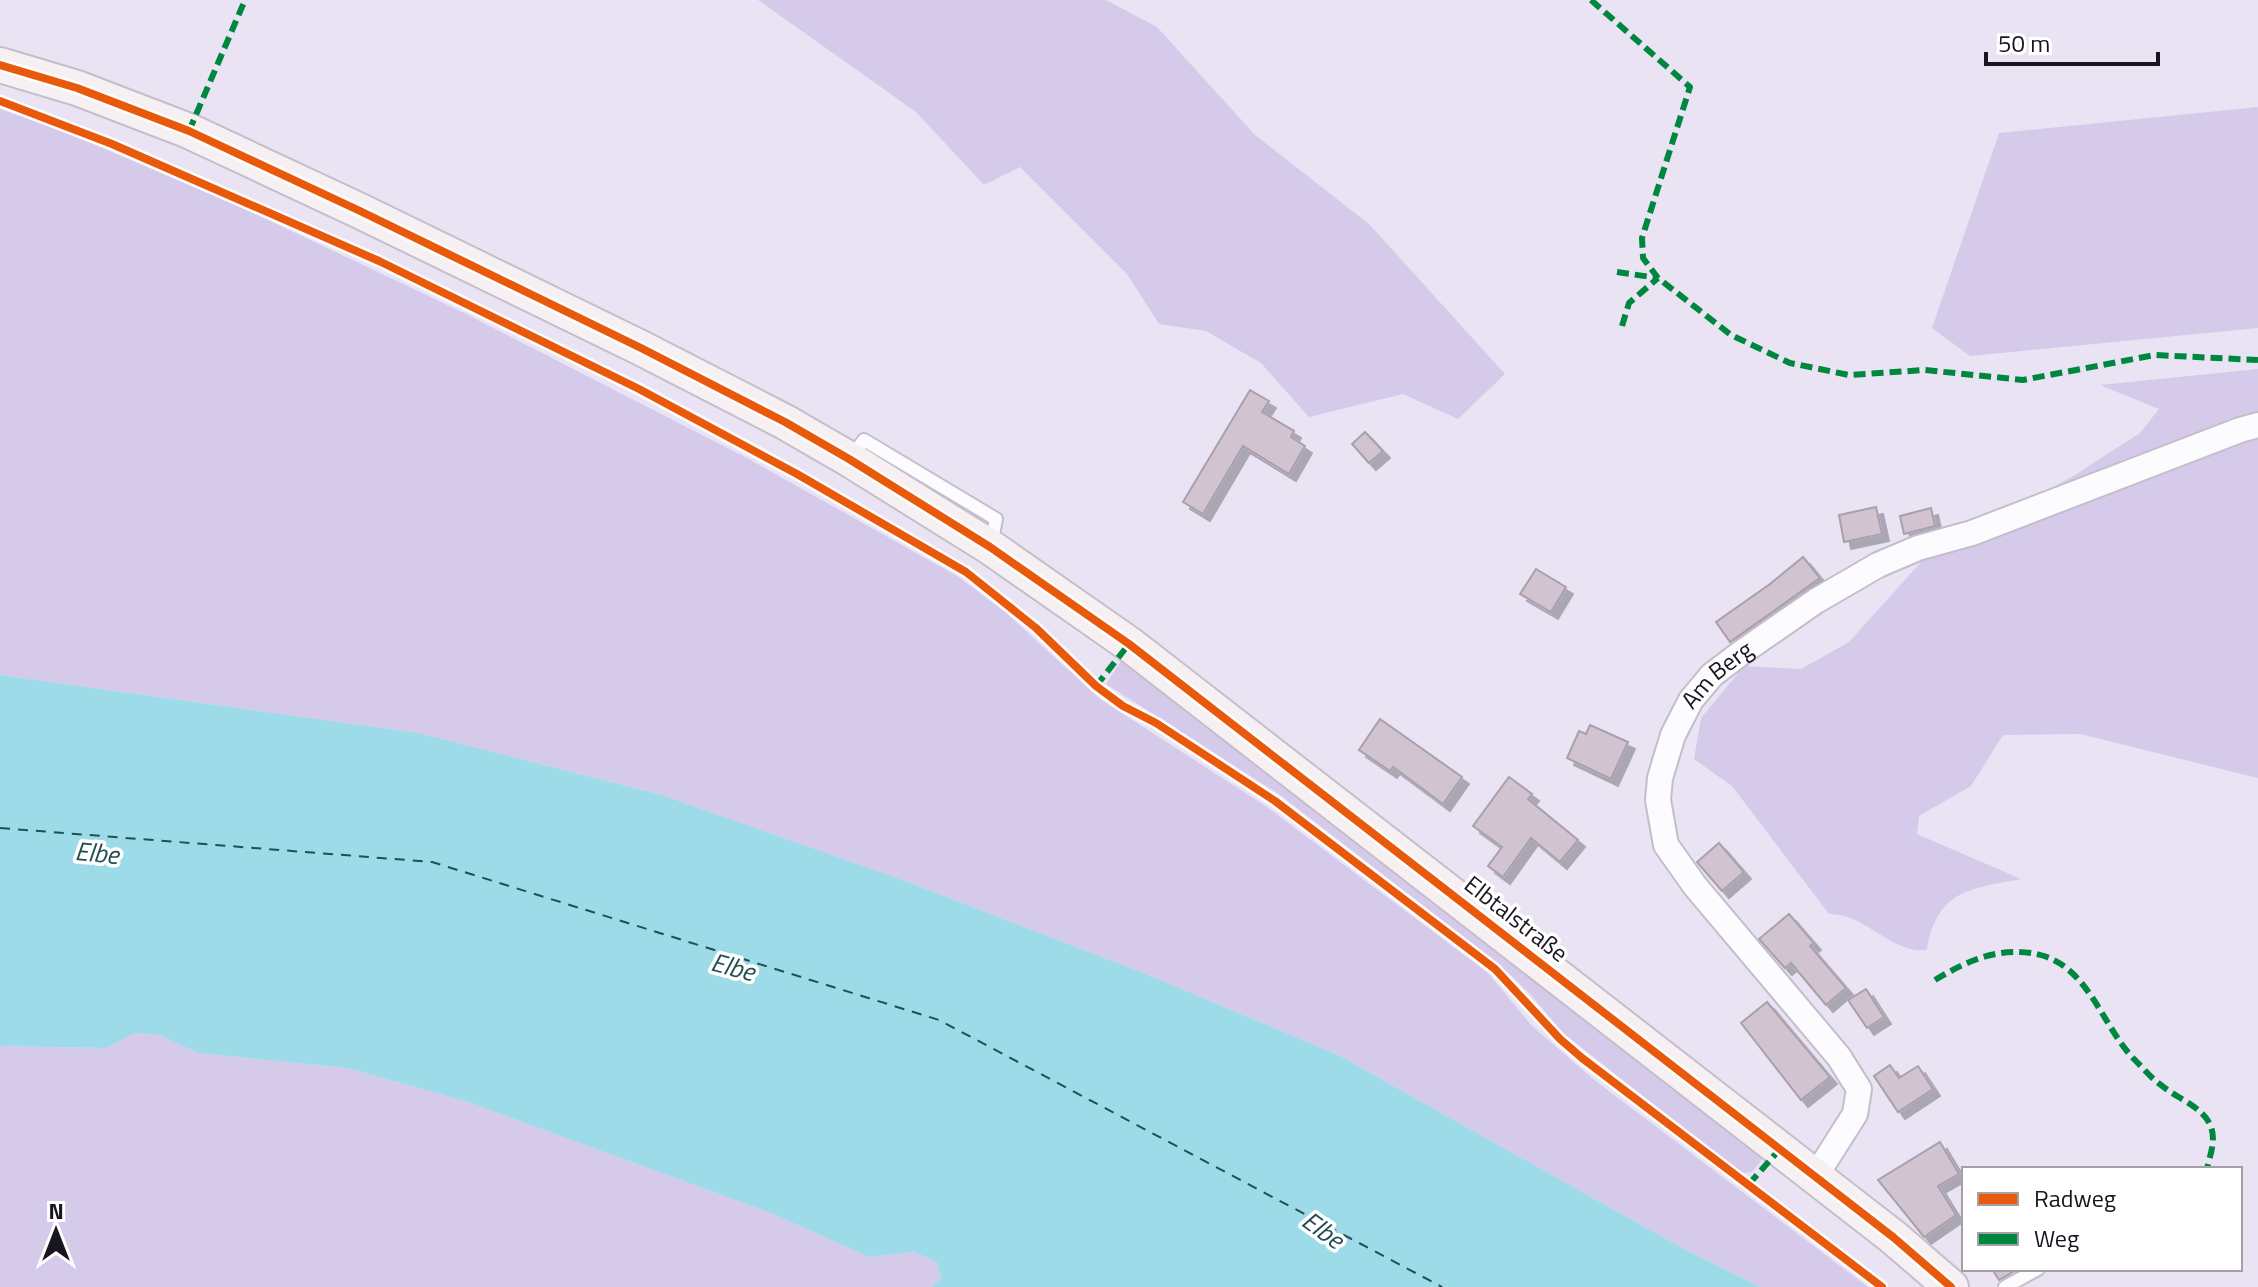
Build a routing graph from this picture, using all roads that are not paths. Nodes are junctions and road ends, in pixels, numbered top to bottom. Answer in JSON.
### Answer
{"nodes":[{"id":1,"x":0,"y":65,"type":"edge"},
{"id":2,"x":2258,"y":425,"type":"edge"},
{"id":3,"x":1815,"y":1177,"type":"junction"},
{"id":4,"x":2034,"y":1271,"type":"edge"},
{"id":5,"x":1951,"y":1287,"type":"edge"},
{"id":6,"x":2005,"y":1287,"type":"edge"}],
"edges":[{"from":1,"to":3,"type":"street","name":"Elbtalstraße"},
{"from":2,"to":3,"type":"street","name":"Am Berg"},
{"from":3,"to":5,"type":"street","name":"Elbtalstraße"},
{"from":4,"to":6,"type":"lane"}]}
